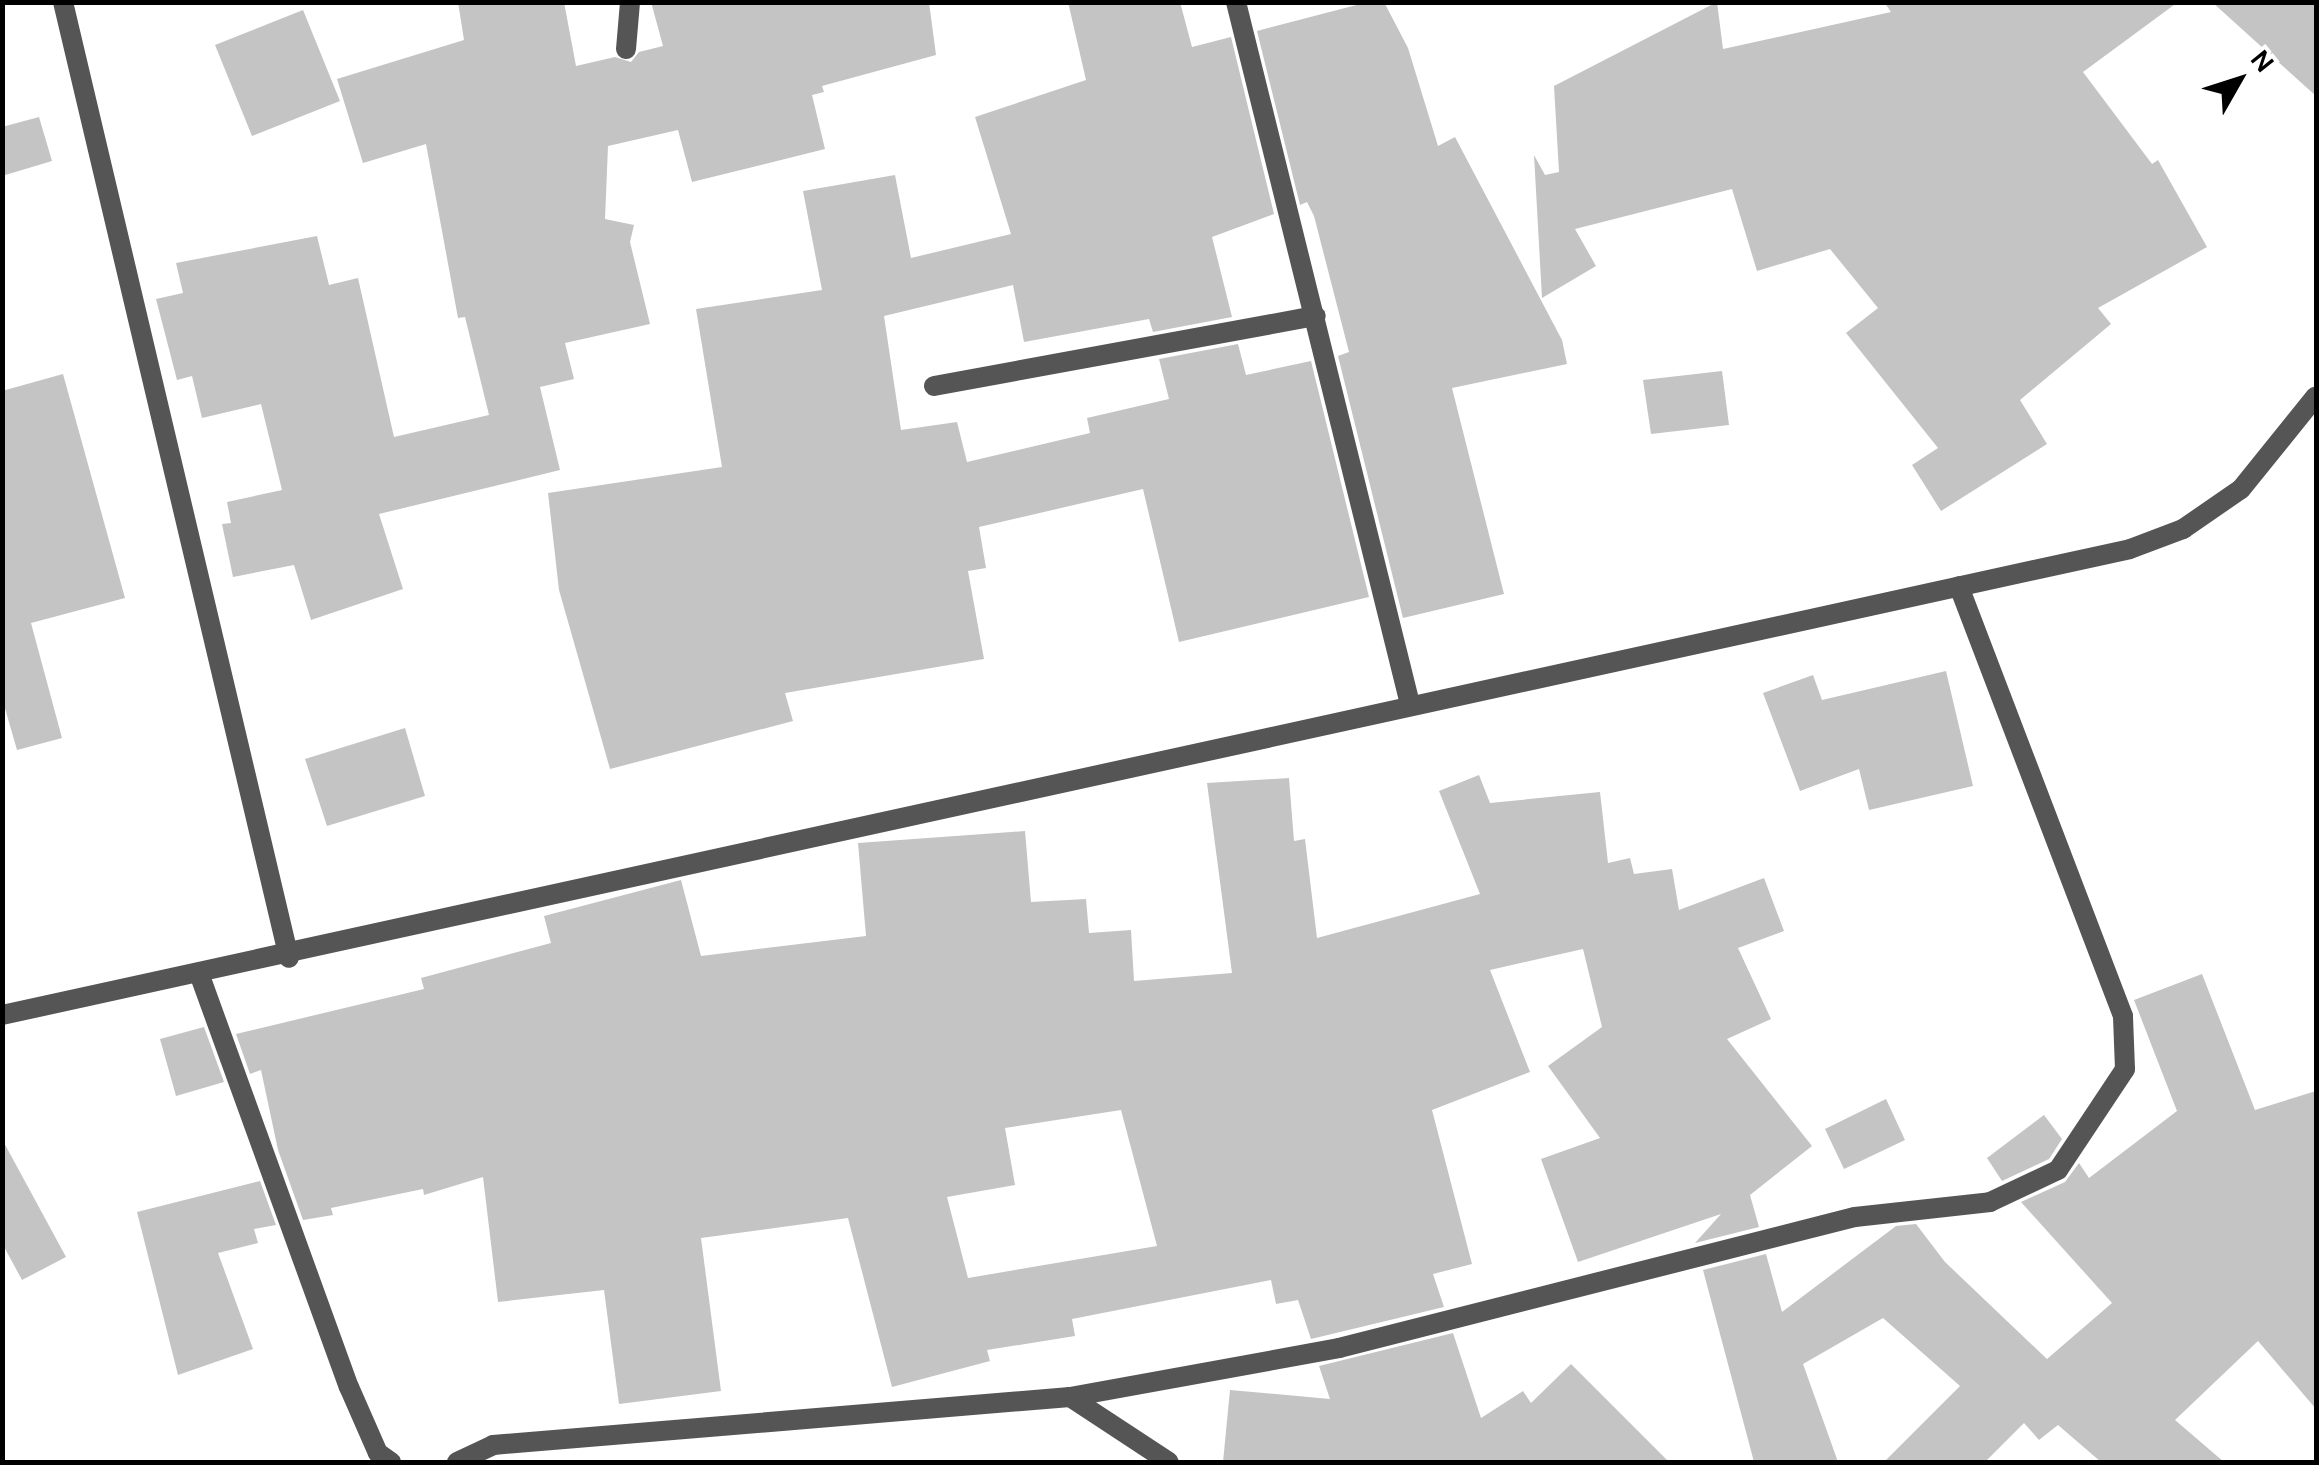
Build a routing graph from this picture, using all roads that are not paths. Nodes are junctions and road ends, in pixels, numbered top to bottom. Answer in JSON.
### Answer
{"nodes":[{"id":1,"x":63,"y":2,"type":"edge"},
{"id":2,"x":630,"y":2,"type":"edge"},
{"id":3,"x":1236,"y":2,"type":"edge"},
{"id":4,"x":626,"y":49,"type":"dead end"},
{"id":5,"x":1316,"y":316,"type":"junction"},
{"id":6,"x":934,"y":386,"type":"dead end"},
{"id":7,"x":2316,"y":396,"type":"edge"},
{"id":8,"x":1958,"y":586,"type":"junction"},
{"id":9,"x":1410,"y":704,"type":"junction"},
{"id":10,"x":289,"y":958,"type":"junction"},
{"id":11,"x":200,"y":976,"type":"junction"},
{"id":12,"x":2,"y":1016,"type":"edge"},
{"id":13,"x":1070,"y":1397,"type":"junction"},
{"id":14,"x":391,"y":1462,"type":"edge"},
{"id":15,"x":457,"y":1462,"type":"edge"},
{"id":16,"x":1169,"y":1462,"type":"edge"}],
"edges":[{"from":1,"to":10,"type":"street"},
{"from":2,"to":4,"type":"street"},
{"from":3,"to":5,"type":"street"},
{"from":5,"to":6,"type":"street"},
{"from":5,"to":9,"type":"street"},
{"from":7,"to":8,"type":"street"},
{"from":8,"to":9,"type":"street"},
{"from":8,"to":13,"type":"street"},
{"from":9,"to":10,"type":"street"},
{"from":10,"to":11,"type":"street"},
{"from":11,"to":12,"type":"street"},
{"from":11,"to":14,"type":"street"},
{"from":13,"to":15,"type":"street"},
{"from":13,"to":16,"type":"street"}]}
